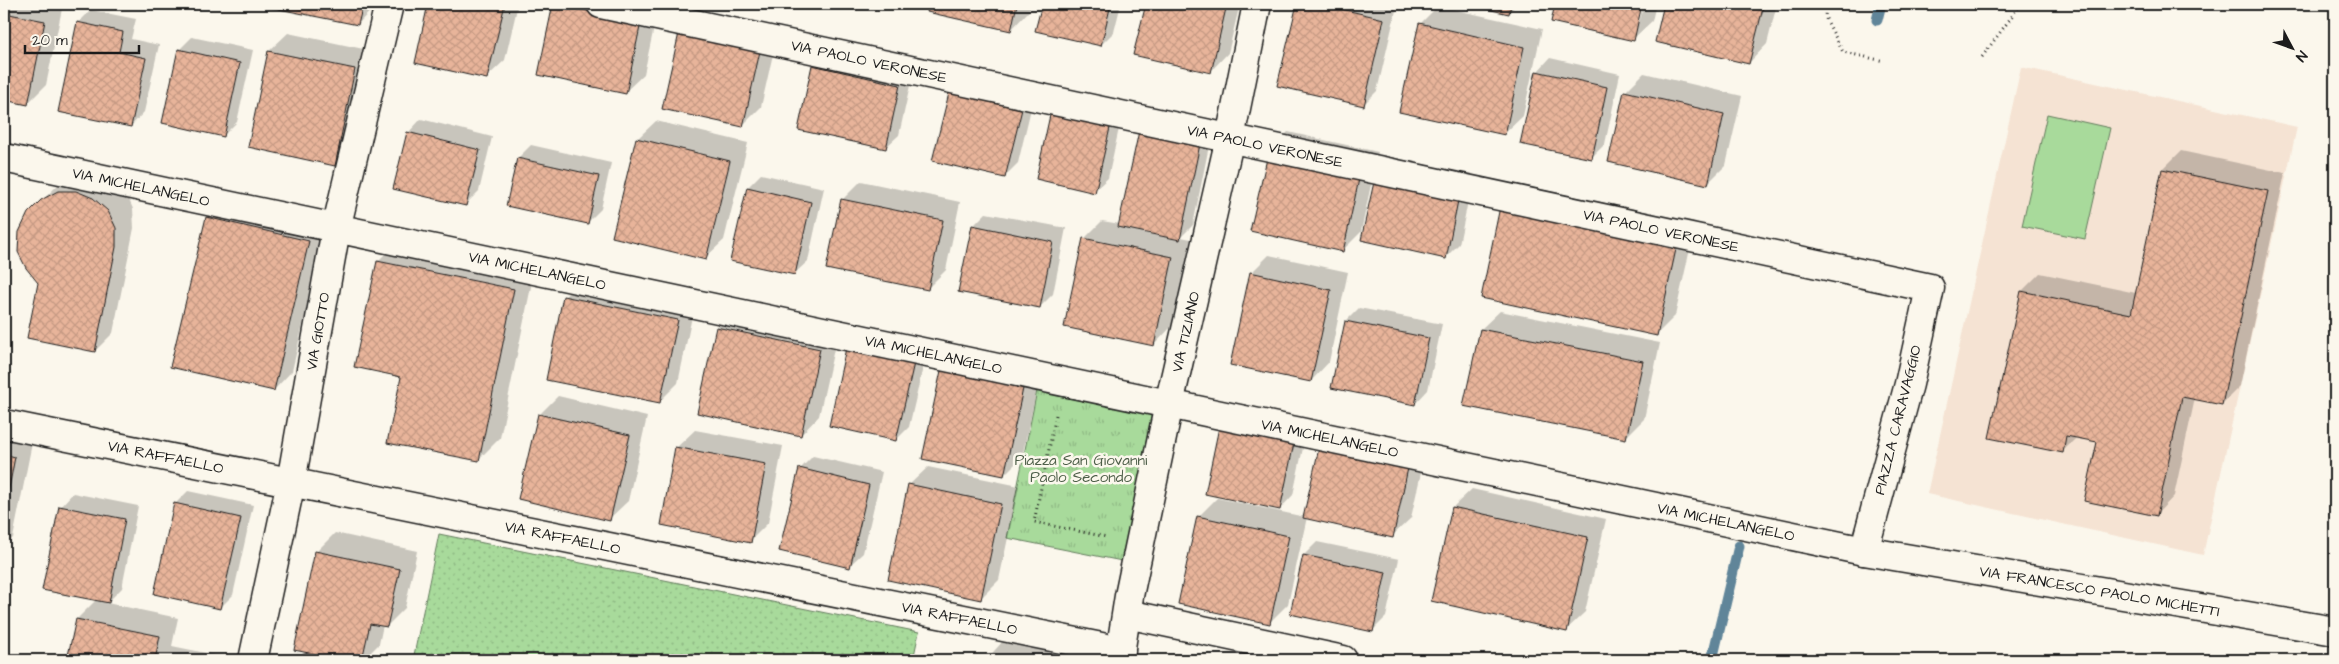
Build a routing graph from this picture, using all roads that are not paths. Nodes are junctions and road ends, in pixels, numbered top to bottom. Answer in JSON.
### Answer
{"nodes":[{"id":1,"x":389,"y":4,"type":"edge"},
{"id":2,"x":601,"y":4,"type":"edge"},
{"id":3,"x":1257,"y":4,"type":"edge"},
{"id":4,"x":1230,"y":138,"type":"junction"},
{"id":5,"x":4,"y":158,"type":"edge"},
{"id":6,"x":336,"y":229,"type":"junction"},
{"id":7,"x":1930,"y":288,"type":"joint"},
{"id":8,"x":1169,"y":404,"type":"junction"},
{"id":9,"x":4,"y":424,"type":"edge"},
{"id":10,"x":291,"y":482,"type":"junction"},
{"id":11,"x":1864,"y":551,"type":"junction"},
{"id":12,"x":1127,"y":614,"type":"junction"},
{"id":13,"x":2335,"y":631,"type":"edge"},
{"id":14,"x":1120,"y":656,"type":"edge"},
{"id":15,"x":253,"y":660,"type":"edge"},
{"id":16,"x":1343,"y":660,"type":"edge"}],
"edges":[{"from":1,"to":6,"type":"street","name":"VIA GIOTTO"},
{"from":2,"to":4,"type":"street","name":"VIA PAOLO VERONESE"},
{"from":3,"to":4,"type":"street","name":"VIA TIZIANO"},
{"from":4,"to":7,"type":"street","name":"VIA PAOLO VERONESE"},
{"from":4,"to":8,"type":"street","name":"VIA TIZIANO"},
{"from":5,"to":6,"type":"street","name":"VIA MICHELANGELO"},
{"from":6,"to":8,"type":"street","name":"VIA MICHELANGELO"},
{"from":6,"to":10,"type":"street","name":"VIA GIOTTO"},
{"from":7,"to":11,"type":"street","name":"PIAZZA CARAVAGGIO"},
{"from":8,"to":11,"type":"street","name":"VIA MICHELANGELO"},
{"from":8,"to":12,"type":"street","name":"VIA TIZIANO"},
{"from":9,"to":10,"type":"street","name":"VIA RAFFAELLO"},
{"from":10,"to":14,"type":"street","name":"VIA RAFFAELLO"},
{"from":10,"to":15,"type":"street","name":"VIA GIOTTO"},
{"from":11,"to":13,"type":"street","name":"VIA FRANCESCO PAOLO MICHETTI"},
{"from":12,"to":14,"type":"street","name":"VIA TIZIANO"},
{"from":12,"to":16,"type":"street"}]}
